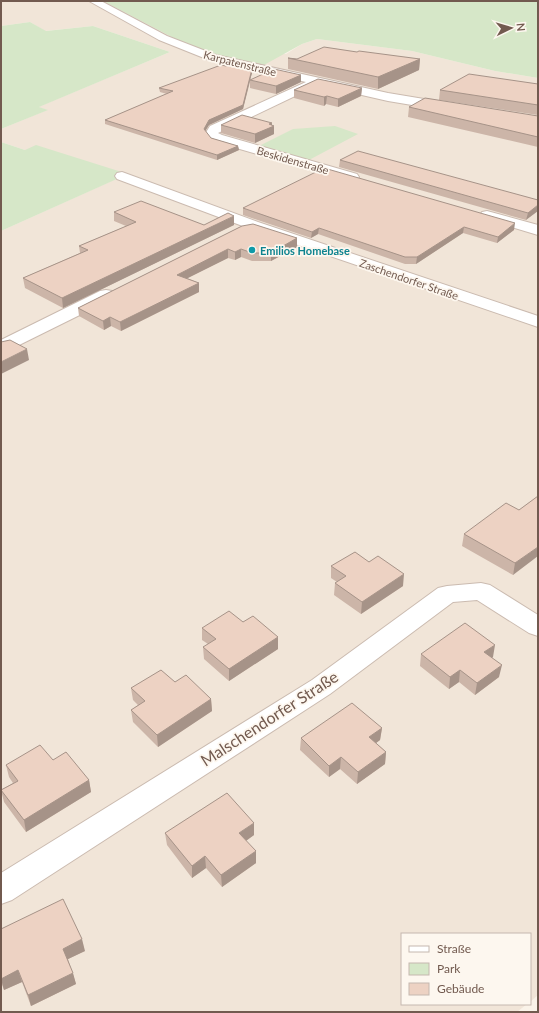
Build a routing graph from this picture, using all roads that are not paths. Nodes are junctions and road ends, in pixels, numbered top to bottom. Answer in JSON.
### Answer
{"nodes":[{"id":1,"x":94,"y":1,"type":"edge"},
{"id":2,"x":318,"y":81,"type":"junction"},
{"id":3,"x":458,"y":108,"type":"edge"},
{"id":4,"x":122,"y":176,"type":"dead end"},
{"id":5,"x":362,"y":180,"type":"edge"},
{"id":6,"x":477,"y":212,"type":"edge"},
{"id":7,"x":253,"y":225,"type":"junction"},
{"id":8,"x":538,"y":230,"type":"edge"},
{"id":9,"x":230,"y":233,"type":"edge"},
{"id":10,"x":118,"y":289,"type":"edge"},
{"id":11,"x":538,"y":322,"type":"edge"},
{"id":12,"x":1,"y":347,"type":"edge"},
{"id":13,"x":538,"y":627,"type":"edge"},
{"id":14,"x":1,"y":890,"type":"edge"}],
"edges":[{"from":1,"to":2,"type":"street","name":"Karpatenstraße"},
{"from":2,"to":3,"type":"street","name":"Karpatenstraße"},
{"from":2,"to":5,"type":"street","name":"Beskidenstraße"},
{"from":4,"to":7,"type":"street","name":"Zaschendorfer Straße"},
{"from":6,"to":8,"type":"street"},
{"from":7,"to":9,"type":"street"},
{"from":7,"to":11,"type":"street","name":"Zaschendorfer Straße"},
{"from":10,"to":12,"type":"street"},
{"from":13,"to":14,"type":"street","name":"Malschendorfer Straße"}]}
